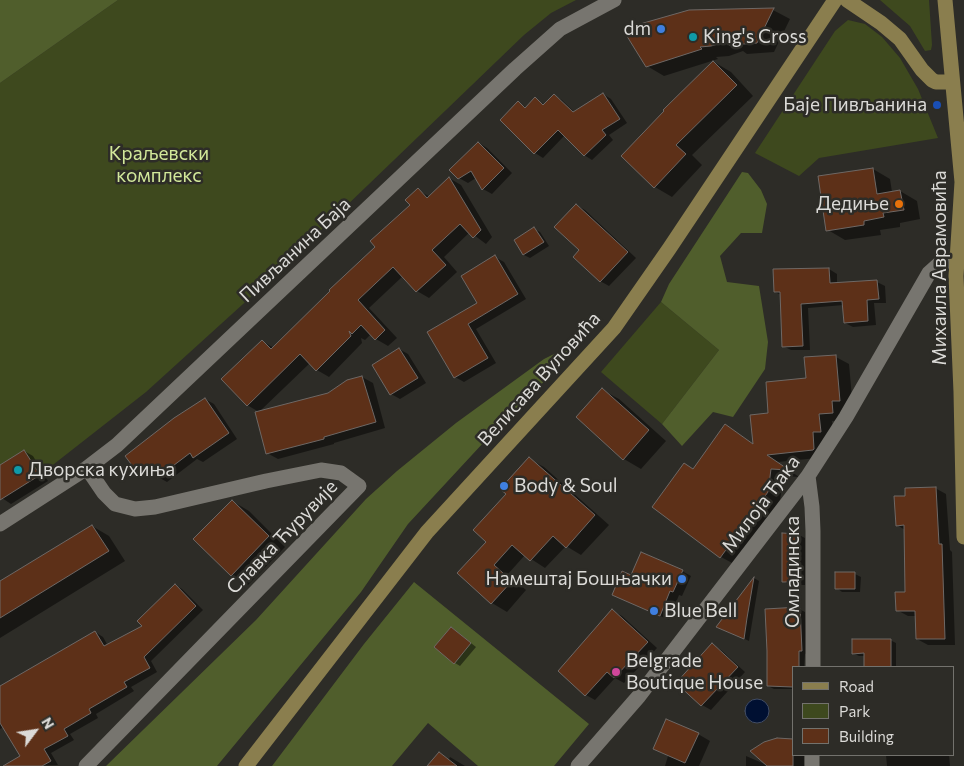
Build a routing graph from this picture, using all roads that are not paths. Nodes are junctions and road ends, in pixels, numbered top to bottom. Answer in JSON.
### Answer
{"nodes":[{"id":1,"x":614,"y":0,"type":"edge"},
{"id":2,"x":835,"y":0,"type":"edge"},
{"id":3,"x":847,"y":0,"type":"edge"},
{"id":4,"x":945,"y":0,"type":"edge"},
{"id":5,"x":952,"y":82,"type":"junction"},
{"id":6,"x":958,"y":258,"type":"junction"},
{"id":7,"x":963,"y":392,"type":"edge"},
{"id":8,"x":87,"y":468,"type":"junction"},
{"id":9,"x":808,"y":476,"type":"junction"},
{"id":10,"x":0,"y":524,"type":"edge"},
{"id":11,"x":964,"y":536,"type":"edge"},
{"id":12,"x":813,"y":666,"type":"edge"},
{"id":13,"x":86,"y":766,"type":"edge"},
{"id":14,"x":246,"y":766,"type":"edge"},
{"id":15,"x":578,"y":766,"type":"edge"}],
"edges":[{"from":1,"to":8,"type":"street","name":"Пивљанина Баја"},
{"from":2,"to":14,"type":"street","name":"Велисава Вуловића"},
{"from":3,"to":5,"type":"street"},
{"from":4,"to":5,"type":"street","name":"Михаила Аврамовића"},
{"from":5,"to":6,"type":"street","name":"Михаила Аврамовића"},
{"from":6,"to":7,"type":"street","name":"Михаила Аврамовића"},
{"from":6,"to":9,"type":"street","name":"Милоја Ђака"},
{"from":7,"to":11,"type":"street","name":"Михаила Аврамовића"},
{"from":8,"to":10,"type":"street","name":"Пивљанина Баја"},
{"from":8,"to":13,"type":"street","name":"Славка Ћурувије"},
{"from":9,"to":12,"type":"street","name":"Омладинска"},
{"from":9,"to":15,"type":"street","name":"Милоја Ђака"}]}
